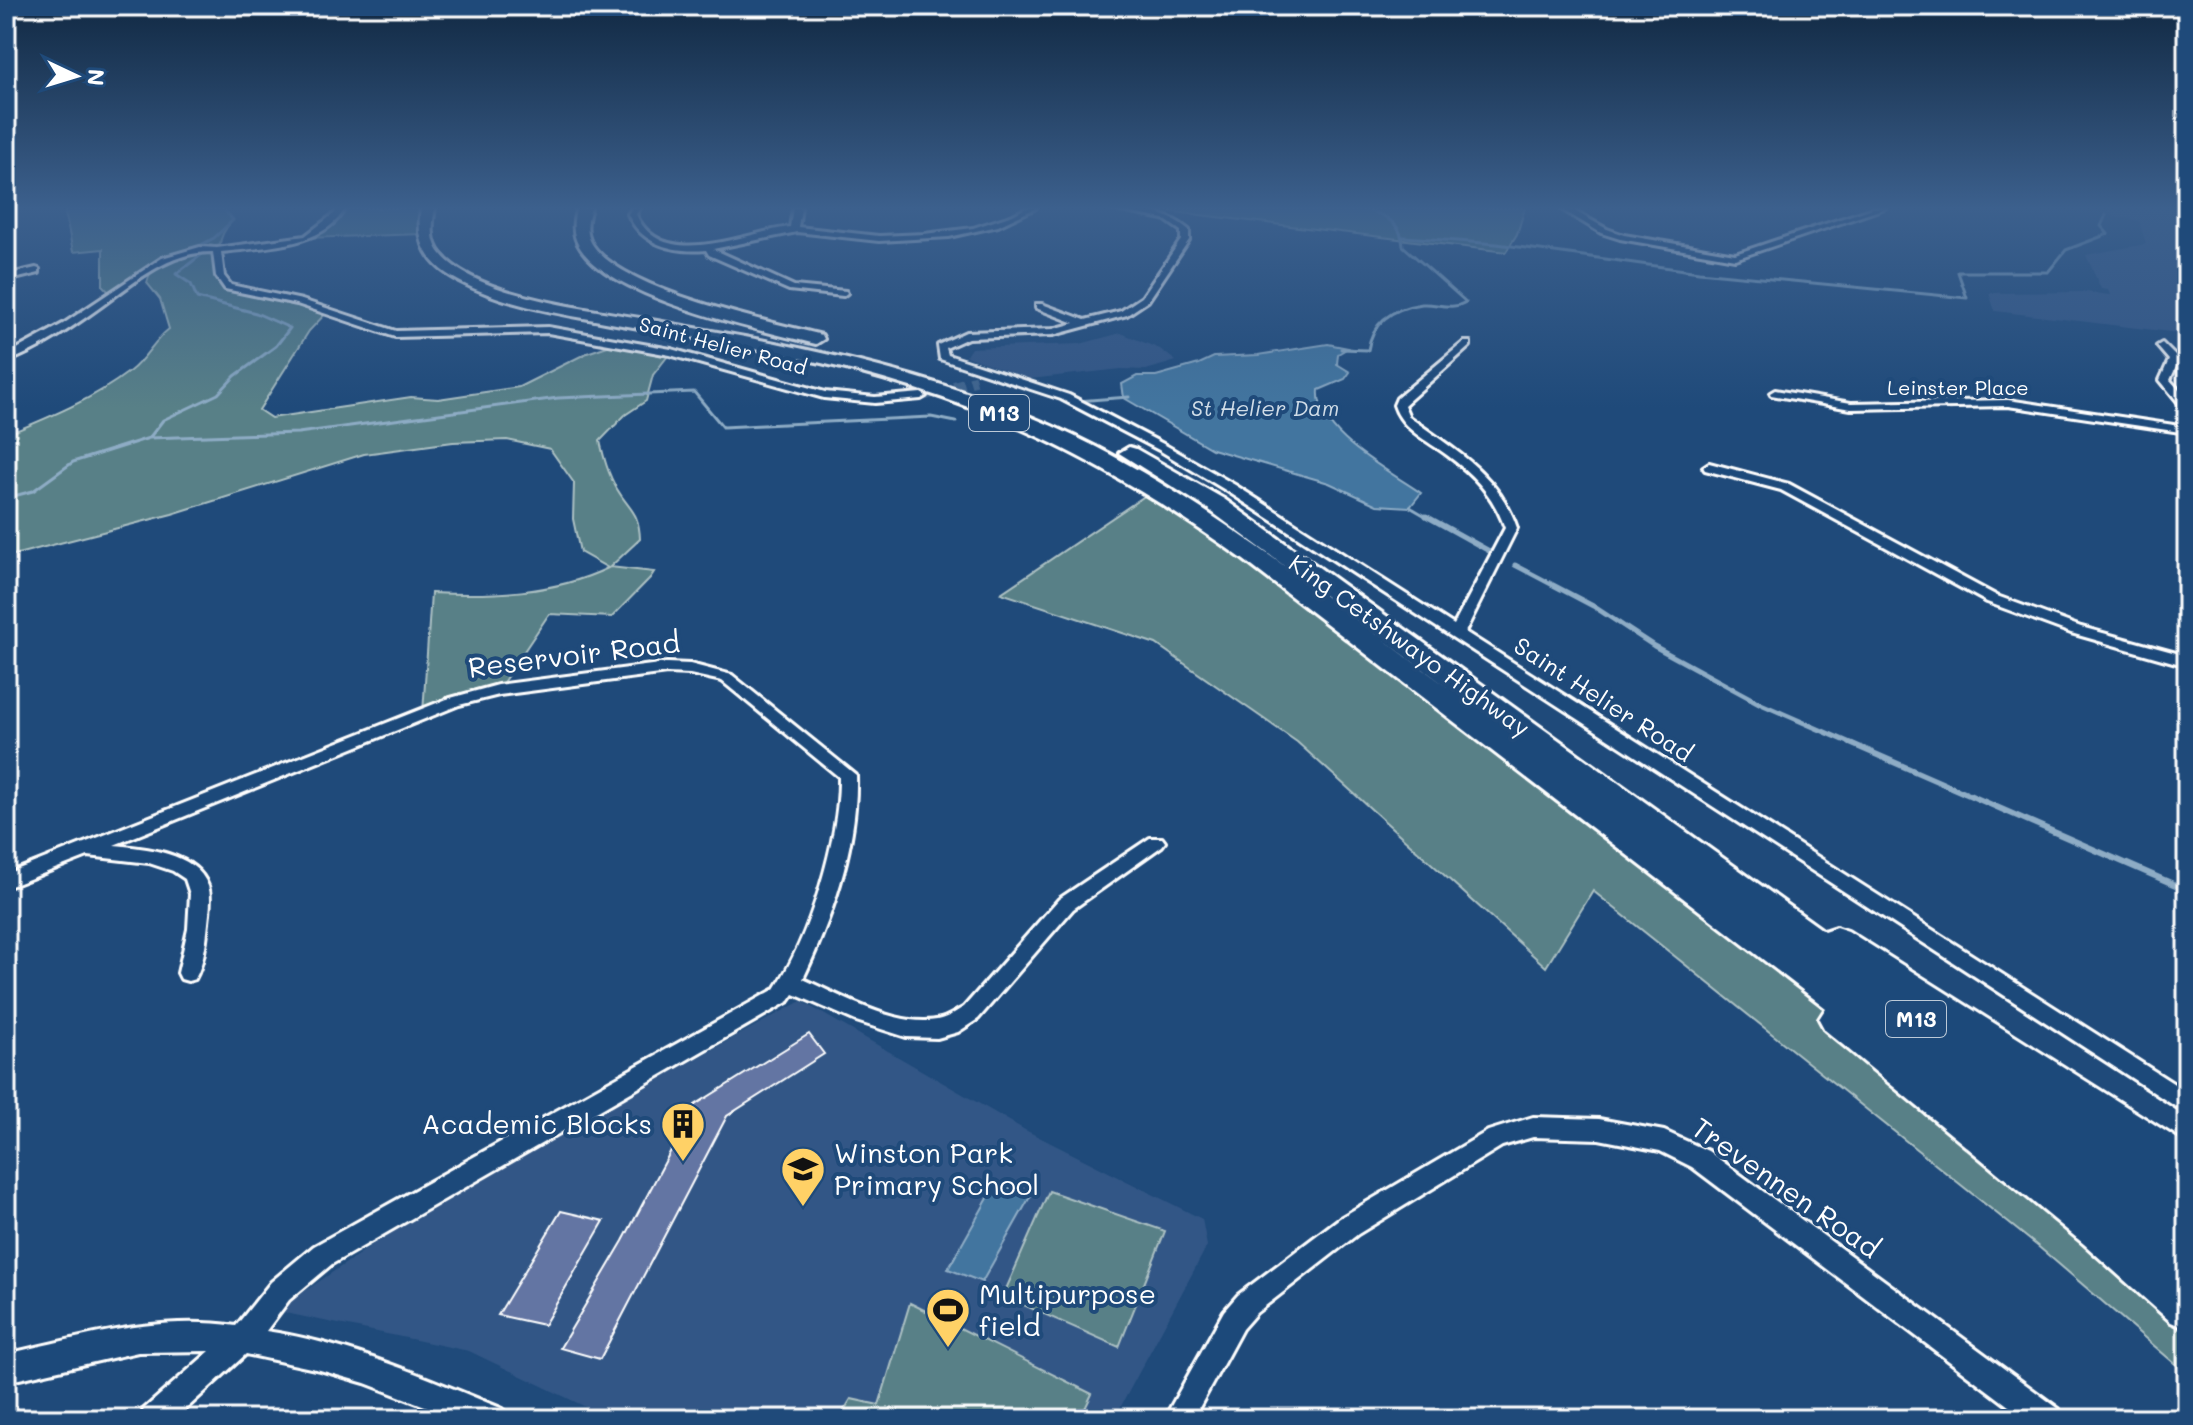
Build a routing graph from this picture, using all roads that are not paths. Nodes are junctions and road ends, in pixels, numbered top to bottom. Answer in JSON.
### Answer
{"nodes":[{"id":1,"x":143,"y":274,"type":"edge"},
{"id":2,"x":220,"y":274,"type":"edge"},
{"id":3,"x":458,"y":274,"type":"edge"},
{"id":4,"x":625,"y":274,"type":"edge"},
{"id":5,"x":759,"y":274,"type":"edge"},
{"id":6,"x":1161,"y":274,"type":"edge"},
{"id":7,"x":843,"y":293,"type":"dead end"},
{"id":8,"x":1039,"y":306,"type":"dead end"},
{"id":9,"x":1086,"y":324,"type":"junction"},
{"id":10,"x":1467,"y":344,"type":"dead end"},
{"id":11,"x":2162,"y":346,"type":"dead end"},
{"id":12,"x":6,"y":359,"type":"edge"},
{"id":13,"x":995,"y":374,"type":"junction"},
{"id":14,"x":976,"y":380,"type":"tunnel mouth"},
{"id":15,"x":1775,"y":393,"type":"dead end"},
{"id":16,"x":921,"y":396,"type":"tunnel mouth"},
{"id":17,"x":2187,"y":406,"type":"edge"},
{"id":18,"x":2187,"y":430,"type":"edge"},
{"id":19,"x":1709,"y":467,"type":"dead end"},
{"id":20,"x":1457,"y":634,"type":"junction"},
{"id":21,"x":2187,"y":661,"type":"edge"},
{"id":22,"x":1646,"y":820,"type":"junction"},
{"id":23,"x":1156,"y":842,"type":"dead end"},
{"id":24,"x":86,"y":849,"type":"junction"},
{"id":25,"x":1656,"y":859,"type":"junction"},
{"id":26,"x":6,"y":881,"type":"edge"},
{"id":27,"x":188,"y":973,"type":"dead end"},
{"id":28,"x":793,"y":984,"type":"junction"},
{"id":29,"x":2187,"y":1104,"type":"edge"},
{"id":30,"x":2187,"y":1168,"type":"edge"},
{"id":31,"x":2187,"y":1217,"type":"edge"},
{"id":32,"x":2187,"y":1258,"type":"edge"},
{"id":33,"x":2187,"y":1306,"type":"edge"},
{"id":34,"x":243,"y":1339,"type":"junction"},
{"id":35,"x":6,"y":1368,"type":"edge"},
{"id":36,"x":154,"y":1419,"type":"edge"},
{"id":37,"x":493,"y":1419,"type":"edge"},
{"id":38,"x":1178,"y":1419,"type":"edge"},
{"id":39,"x":2049,"y":1419,"type":"edge"}],
"edges":[{"from":1,"to":12,"type":"street"},
{"from":2,"to":16,"type":"street","name":"Saint Helier Road"},
{"from":3,"to":25,"type":"highway","name":"King Cetshwayo Highway","number":"M13"},
{"from":4,"to":22,"type":"highway","name":"King Cetshwayo Highway","number":"M13"},
{"from":5,"to":7,"type":"street"},
{"from":6,"to":9,"type":"street"},
{"from":8,"to":9,"type":"street"},
{"from":9,"to":13,"type":"street","name":"Saint Helier Road"},
{"from":10,"to":20,"type":"street"},
{"from":11,"to":17,"type":"street"},
{"from":13,"to":14,"type":"street"},
{"from":13,"to":20,"type":"street","name":"Saint Helier Road"},
{"from":15,"to":18,"type":"street","name":"Leinster Place"},
{"from":19,"to":21,"type":"street"},
{"from":20,"to":29,"type":"street","name":"Saint Helier Road"},
{"from":22,"to":30,"type":"highway"},
{"from":22,"to":31,"type":"highway","name":"King Cetshwayo Highway","number":"M13"},
{"from":23,"to":28,"type":"street"},
{"from":24,"to":26,"type":"street","name":"Reservoir Road"},
{"from":24,"to":27,"type":"street"},
{"from":24,"to":28,"type":"street","name":"Reservoir Road"},
{"from":25,"to":32,"type":"highway","name":"King Cetshwayo Highway","number":"M13"},
{"from":25,"to":33,"type":"highway"},
{"from":28,"to":34,"type":"street"},
{"from":34,"to":35,"type":"street"},
{"from":34,"to":36,"type":"street"},
{"from":34,"to":37,"type":"street"},
{"from":38,"to":39,"type":"street","name":"Trevennen Road"}]}
